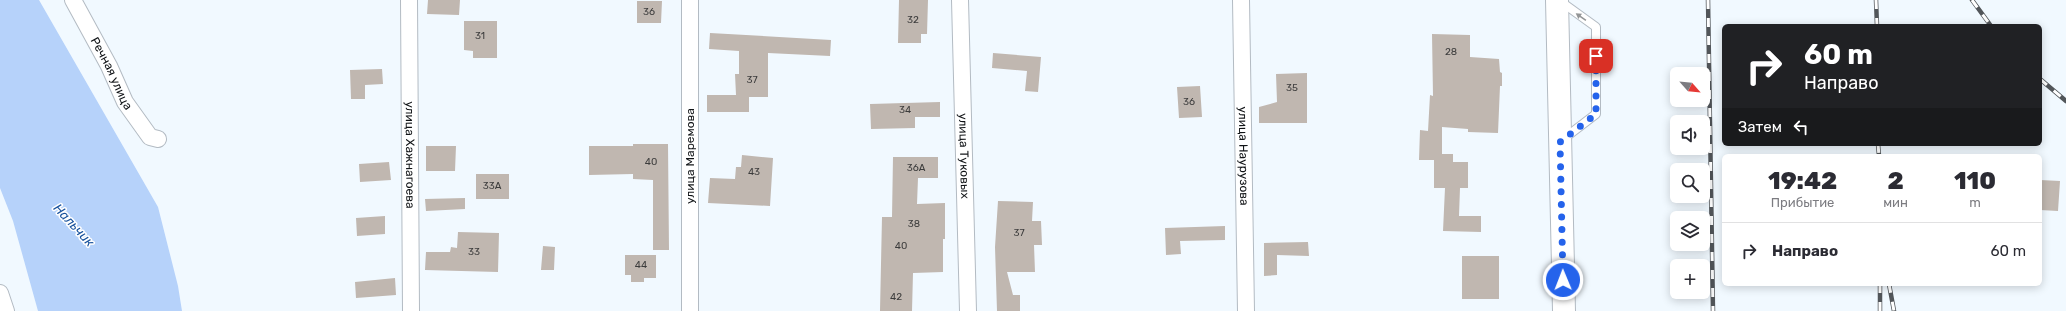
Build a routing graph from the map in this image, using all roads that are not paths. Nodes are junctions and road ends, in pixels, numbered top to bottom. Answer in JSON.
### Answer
{"nodes":[{"id":1,"x":73,"y":0,"type":"edge"},
{"id":2,"x":409,"y":0,"type":"edge"},
{"id":3,"x":690,"y":0,"type":"edge"},
{"id":4,"x":960,"y":0,"type":"edge"},
{"id":5,"x":1240,"y":0,"type":"edge"},
{"id":6,"x":1558,"y":0,"type":"edge"},
{"id":7,"x":158,"y":138,"type":"dead end"},
{"id":8,"x":1560,"y":142,"type":"junction"},
{"id":9,"x":0,"y":293,"type":"edge"},
{"id":10,"x":6,"y":311,"type":"edge"},
{"id":11,"x":411,"y":311,"type":"edge"},
{"id":12,"x":690,"y":311,"type":"edge"},
{"id":13,"x":968,"y":311,"type":"edge"},
{"id":14,"x":1246,"y":311,"type":"edge"},
{"id":15,"x":1564,"y":311,"type":"edge"}],
"edges":[{"from":1,"to":7,"type":"street","name":"Речная улица"},
{"from":2,"to":11,"type":"street","name":"улица Хажнагоева"},
{"from":3,"to":12,"type":"street","name":"улица Маремова"},
{"from":4,"to":13,"type":"street","name":"улица Туковых"},
{"from":5,"to":14,"type":"street","name":"улица Наурузова"},
{"from":6,"to":8,"type":"main road"},
{"from":8,"to":6,"type":"lane","one_way":true},
{"from":8,"to":15,"type":"main road"},
{"from":9,"to":10,"type":"street"}]}
